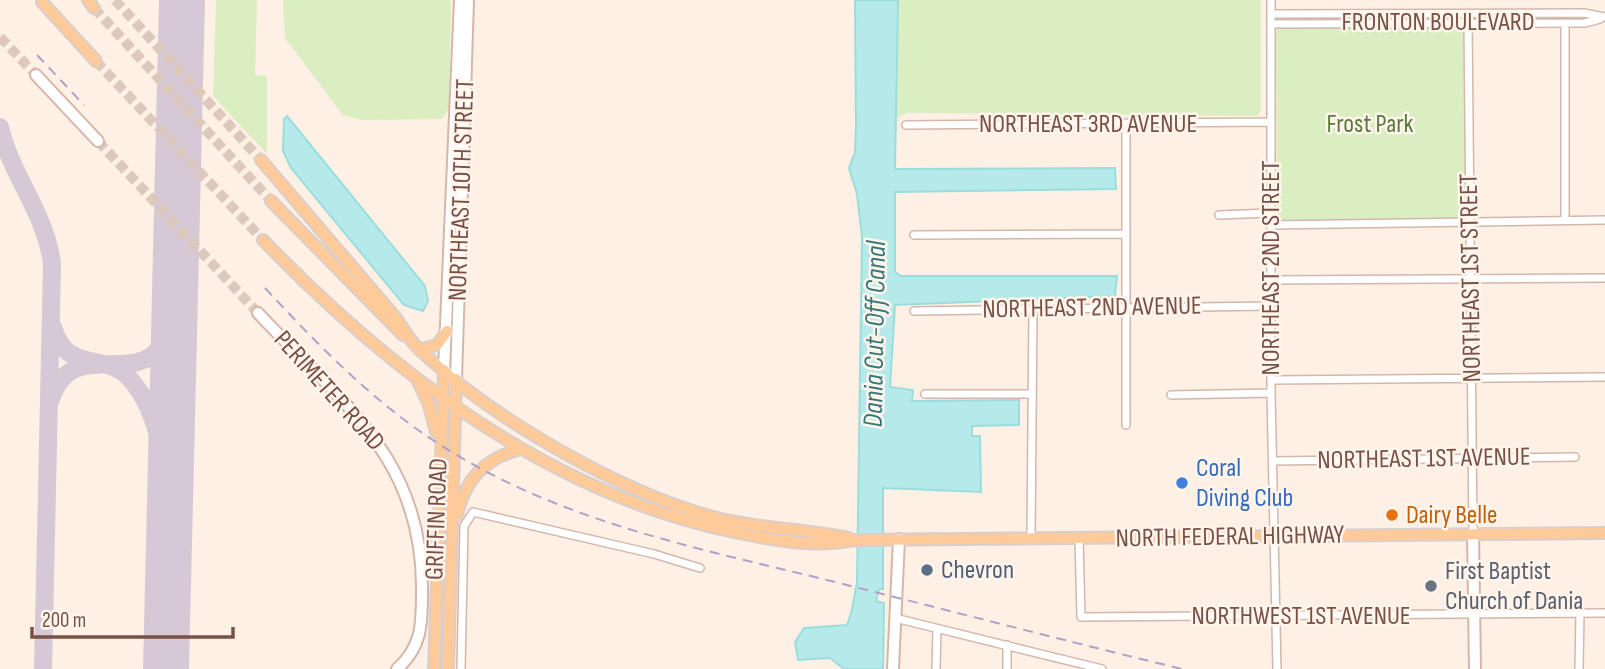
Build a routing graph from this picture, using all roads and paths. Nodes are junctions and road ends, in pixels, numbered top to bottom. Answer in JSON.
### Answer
{"nodes":[{"id":1,"x":460,"y":0,"type":"edge"},
{"id":2,"x":468,"y":0,"type":"edge"},
{"id":3,"x":1271,"y":0,"type":"edge"},
{"id":4,"x":42,"y":2,"type":"dead end"},
{"id":5,"x":1271,"y":14,"type":"junction"},
{"id":6,"x":1604,"y":18,"type":"edge"},
{"id":7,"x":1468,"y":22,"type":"junction"},
{"id":8,"x":1565,"y":23,"type":"junction"},
{"id":9,"x":1271,"y":24,"type":"junction"},
{"id":10,"x":96,"y":61,"type":"tunnel mouth"},
{"id":11,"x":462,"y":69,"type":"junction"},
{"id":12,"x":36,"y":75,"type":"tunnel mouth"},
{"id":13,"x":1271,"y":122,"type":"junction"},
{"id":14,"x":905,"y":125,"type":"dead end"},
{"id":15,"x":1126,"y":125,"type":"junction"},
{"id":16,"x":98,"y":141,"type":"tunnel mouth"},
{"id":17,"x":261,"y":160,"type":"tunnel mouth"},
{"id":18,"x":271,"y":201,"type":"tunnel mouth"},
{"id":19,"x":1270,"y":213,"type":"junction"},
{"id":20,"x":1219,"y":215,"type":"dead end"},
{"id":21,"x":1565,"y":220,"type":"junction"},
{"id":22,"x":1605,"y":220,"type":"edge"},
{"id":23,"x":1471,"y":223,"type":"junction"},
{"id":24,"x":1270,"y":225,"type":"junction"},
{"id":25,"x":914,"y":234,"type":"dead end"},
{"id":26,"x":1126,"y":234,"type":"junction"},
{"id":27,"x":263,"y":240,"type":"tunnel mouth"},
{"id":28,"x":1605,"y":278,"type":"edge"},
{"id":29,"x":1471,"y":279,"type":"junction"},
{"id":30,"x":1271,"y":280,"type":"junction"},
{"id":31,"x":1271,"y":306,"type":"junction"},
{"id":32,"x":1126,"y":307,"type":"junction"},
{"id":33,"x":1033,"y":309,"type":"junction"},
{"id":34,"x":914,"y":311,"type":"dead end"},
{"id":35,"x":258,"y":313,"type":"tunnel mouth"},
{"id":36,"x":447,"y":331,"type":"junction"},
{"id":37,"x":417,"y":348,"type":"junction"},
{"id":38,"x":444,"y":370,"type":"junction"},
{"id":39,"x":415,"y":377,"type":"junction"},
{"id":40,"x":1605,"y":377,"type":"edge"},
{"id":41,"x":456,"y":379,"type":"junction"},
{"id":42,"x":1272,"y":380,"type":"junction"},
{"id":43,"x":1472,"y":380,"type":"junction"},
{"id":44,"x":1271,"y":393,"type":"junction"},
{"id":45,"x":925,"y":394,"type":"dead end"},
{"id":46,"x":1032,"y":394,"type":"junction"},
{"id":47,"x":1171,"y":395,"type":"dead end"},
{"id":48,"x":442,"y":396,"type":"junction"},
{"id":49,"x":455,"y":406,"type":"junction"},
{"id":50,"x":1126,"y":425,"type":"dead end"},
{"id":51,"x":439,"y":444,"type":"junction"},
{"id":52,"x":521,"y":449,"type":"junction"},
{"id":53,"x":1575,"y":457,"type":"dead end"},
{"id":54,"x":1472,"y":458,"type":"junction"},
{"id":55,"x":1273,"y":461,"type":"junction"},
{"id":56,"x":675,"y":504,"type":"junction"},
{"id":57,"x":667,"y":515,"type":"junction"},
{"id":58,"x":1605,"y":533,"type":"edge"},
{"id":59,"x":1473,"y":534,"type":"junction"},
{"id":60,"x":1275,"y":536,"type":"junction"},
{"id":61,"x":1031,"y":538,"type":"junction"},
{"id":62,"x":1079,"y":538,"type":"junction"},
{"id":63,"x":899,"y":539,"type":"junction"},
{"id":64,"x":855,"y":540,"type":"junction"},
{"id":65,"x":450,"y":545,"type":"junction"},
{"id":66,"x":701,"y":568,"type":"dead end"},
{"id":67,"x":1580,"y":612,"type":"junction"},
{"id":68,"x":1605,"y":612,"type":"edge"},
{"id":69,"x":1475,"y":615,"type":"junction"},
{"id":70,"x":1277,"y":617,"type":"junction"},
{"id":71,"x":895,"y":618,"type":"junction"},
{"id":72,"x":937,"y":629,"type":"junction"},
{"id":73,"x":1007,"y":645,"type":"junction"},
{"id":74,"x":1082,"y":666,"type":"edge"},
{"id":75,"x":397,"y":669,"type":"edge"},
{"id":76,"x":434,"y":669,"type":"edge"},
{"id":77,"x":448,"y":669,"type":"edge"},
{"id":78,"x":461,"y":669,"type":"edge"},
{"id":79,"x":893,"y":669,"type":"edge"},
{"id":80,"x":936,"y":669,"type":"edge"},
{"id":81,"x":1007,"y":669,"type":"edge"},
{"id":82,"x":1101,"y":669,"type":"edge"},
{"id":83,"x":1277,"y":669,"type":"edge"},
{"id":84,"x":1475,"y":669,"type":"edge"},
{"id":85,"x":1579,"y":669,"type":"edge"}],
"edges":[{"from":1,"to":11,"type":"street","name":"NORTHEAST 10TH STREET"},
{"from":2,"to":11,"type":"street","name":"NORTHEAST 10TH STREET"},
{"from":3,"to":5,"type":"street","name":"NORTHEAST 2ND STREET"},
{"from":4,"to":10,"type":"main road"},
{"from":5,"to":6,"type":"street","name":"FRONTON BOULEVARD"},
{"from":5,"to":9,"type":"street","name":"NORTHEAST 2ND STREET"},
{"from":6,"to":8,"type":"street","name":"FRONTON BOULEVARD"},
{"from":7,"to":8,"type":"street","name":"FRONTON BOULEVARD"},
{"from":7,"to":9,"type":"street","name":"FRONTON BOULEVARD"},
{"from":7,"to":23,"type":"street","name":"NORTHEAST 1ST STREET"},
{"from":8,"to":21,"type":"street"},
{"from":9,"to":13,"type":"street","name":"NORTHEAST 2ND STREET"},
{"from":11,"to":36,"type":"street","name":"NORTHEAST 10TH STREET"},
{"from":11,"to":41,"type":"street","name":"NORTHEAST 10TH STREET"},
{"from":12,"to":16,"type":"street"},
{"from":13,"to":15,"type":"street","name":"NORTHEAST 3RD AVENUE"},
{"from":13,"to":19,"type":"street","name":"NORTHEAST 2ND STREET"},
{"from":14,"to":15,"type":"street","name":"NORTHEAST 3RD AVENUE"},
{"from":15,"to":26,"type":"street"},
{"from":17,"to":37,"type":"main road"},
{"from":18,"to":37,"type":"main road","name":"NORTH FEDERAL HIGHWAY"},
{"from":19,"to":20,"type":"street"},
{"from":19,"to":24,"type":"street","name":"NORTHEAST 2ND STREET"},
{"from":21,"to":22,"type":"street"},
{"from":21,"to":23,"type":"street"},
{"from":23,"to":24,"type":"street"},
{"from":23,"to":29,"type":"street","name":"NORTHEAST 1ST STREET"},
{"from":24,"to":30,"type":"street","name":"NORTHEAST 2ND STREET"},
{"from":25,"to":26,"type":"street"},
{"from":26,"to":32,"type":"street"},
{"from":27,"to":39,"type":"main road","name":"NORTH FEDERAL HIGHWAY"},
{"from":28,"to":29,"type":"street"},
{"from":29,"to":30,"type":"street"},
{"from":29,"to":43,"type":"street","name":"NORTHEAST 1ST STREET"},
{"from":30,"to":31,"type":"street","name":"NORTHEAST 2ND STREET"},
{"from":31,"to":32,"type":"street","name":"NORTHEAST 2ND AVENUE"},
{"from":31,"to":42,"type":"street","name":"NORTHEAST 2ND STREET"},
{"from":32,"to":33,"type":"street","name":"NORTHEAST 2ND AVENUE"},
{"from":32,"to":50,"type":"street"},
{"from":33,"to":34,"type":"street","name":"NORTHEAST 2ND AVENUE"},
{"from":33,"to":46,"type":"street"},
{"from":35,"to":75,"type":"street","name":"PERIMETER ROAD"},
{"from":36,"to":37,"type":"main road"},
{"from":36,"to":38,"type":"street","name":"NORTHEAST 10TH STREET"},
{"from":37,"to":38,"type":"main road","name":"NORTH FEDERAL HIGHWAY"},
{"from":38,"to":41,"type":"main road","name":"NORTH FEDERAL HIGHWAY"},
{"from":38,"to":48,"type":"main road","name":"GRIFFIN ROAD"},
{"from":39,"to":48,"type":"main road","name":"NORTH FEDERAL HIGHWAY"},
{"from":39,"to":51,"type":"main road"},
{"from":40,"to":43,"type":"street"},
{"from":41,"to":49,"type":"main road","name":"GRIFFIN ROAD"},
{"from":41,"to":56,"type":"main road","name":"NORTH FEDERAL HIGHWAY"},
{"from":42,"to":43,"type":"street"},
{"from":42,"to":44,"type":"street","name":"NORTHEAST 2ND STREET"},
{"from":43,"to":54,"type":"street","name":"NORTHEAST 1ST STREET"},
{"from":44,"to":47,"type":"street"},
{"from":44,"to":55,"type":"street","name":"NORTHEAST 2ND STREET"},
{"from":45,"to":46,"type":"street"},
{"from":46,"to":61,"type":"street"},
{"from":48,"to":49,"type":"main road","name":"NORTH FEDERAL HIGHWAY"},
{"from":48,"to":51,"type":"main road","name":"GRIFFIN ROAD"},
{"from":49,"to":52,"type":"main road","name":"NORTH FEDERAL HIGHWAY"},
{"from":49,"to":65,"type":"main road","name":"GRIFFIN ROAD"},
{"from":51,"to":76,"type":"main road","name":"GRIFFIN ROAD"},
{"from":52,"to":57,"type":"main road","name":"NORTH FEDERAL HIGHWAY"},
{"from":52,"to":65,"type":"main road"},
{"from":53,"to":54,"type":"street","name":"NORTHEAST 1ST AVENUE"},
{"from":54,"to":55,"type":"street","name":"NORTHEAST 1ST AVENUE"},
{"from":54,"to":59,"type":"street","name":"NORTHEAST 1ST STREET"},
{"from":55,"to":60,"type":"street","name":"NORTHEAST 2ND STREET"},
{"from":56,"to":57,"type":"street"},
{"from":56,"to":64,"type":"main road","name":"NORTH FEDERAL HIGHWAY"},
{"from":57,"to":64,"type":"main road","name":"NORTH FEDERAL HIGHWAY"},
{"from":58,"to":59,"type":"main road","name":"NORTH FEDERAL HIGHWAY"},
{"from":59,"to":60,"type":"main road","name":"NORTH FEDERAL HIGHWAY"},
{"from":59,"to":69,"type":"street"},
{"from":60,"to":62,"type":"main road","name":"NORTH FEDERAL HIGHWAY"},
{"from":60,"to":70,"type":"street","name":"NORTHEAST 2ND STREET"},
{"from":61,"to":62,"type":"main road","name":"NORTH FEDERAL HIGHWAY"},
{"from":61,"to":63,"type":"main road","name":"NORTH FEDERAL HIGHWAY"},
{"from":62,"to":70,"type":"street","name":"NORTHWEST 1ST AVENUE"},
{"from":63,"to":64,"type":"main road","name":"NORTH FEDERAL HIGHWAY"},
{"from":63,"to":71,"type":"street"},
{"from":65,"to":77,"type":"main road","name":"GRIFFIN ROAD"},
{"from":66,"to":78,"type":"street"},
{"from":67,"to":68,"type":"street","name":"NORTHWEST 1ST AVENUE"},
{"from":67,"to":69,"type":"street","name":"NORTHWEST 1ST AVENUE"},
{"from":67,"to":85,"type":"street"},
{"from":69,"to":70,"type":"street","name":"NORTHWEST 1ST AVENUE"},
{"from":69,"to":84,"type":"street"},
{"from":70,"to":83,"type":"street","name":"NORTHEAST 2ND STREET"},
{"from":71,"to":72,"type":"street"},
{"from":71,"to":79,"type":"street"},
{"from":72,"to":73,"type":"street"},
{"from":72,"to":80,"type":"street"},
{"from":73,"to":74,"type":"street"},
{"from":73,"to":81,"type":"street"},
{"from":74,"to":82,"type":"street"}]}
